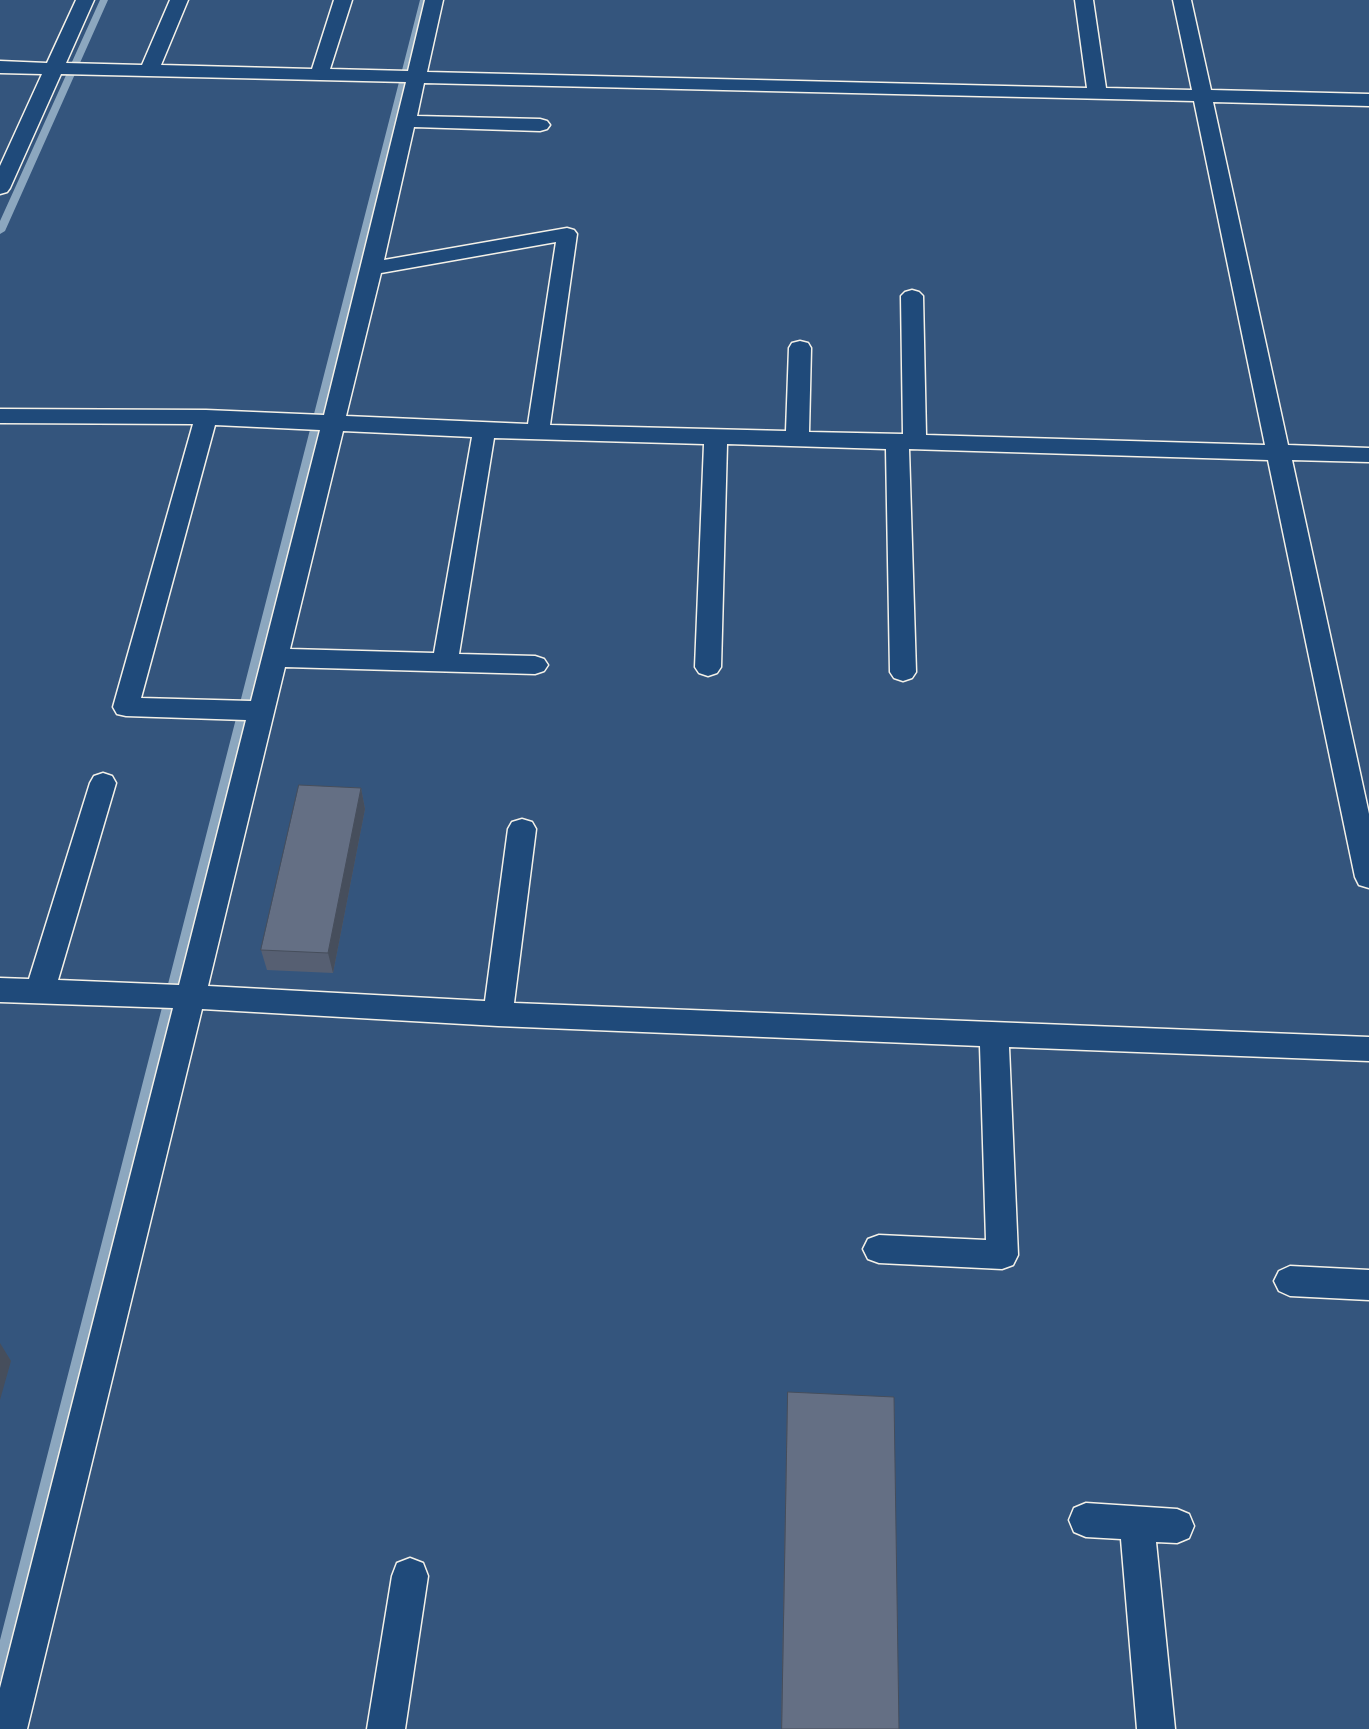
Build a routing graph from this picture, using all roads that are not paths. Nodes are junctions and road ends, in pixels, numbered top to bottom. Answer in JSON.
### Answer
{"nodes":[{"id":1,"x":85,"y":0,"type":"edge"},
{"id":2,"x":179,"y":0,"type":"edge"},
{"id":3,"x":343,"y":0,"type":"edge"},
{"id":4,"x":434,"y":0,"type":"edge"},
{"id":5,"x":1084,"y":0,"type":"edge"},
{"id":6,"x":1182,"y":0,"type":"edge"},
{"id":7,"x":0,"y":68,"type":"edge"},
{"id":8,"x":67,"y":69,"type":"junction"},
{"id":9,"x":149,"y":71,"type":"junction"},
{"id":10,"x":319,"y":75,"type":"junction"},
{"id":11,"x":409,"y":77,"type":"junction"},
{"id":12,"x":1097,"y":94,"type":"junction"},
{"id":13,"x":1202,"y":96,"type":"junction"},
{"id":14,"x":1369,"y":100,"type":"edge"},
{"id":15,"x":405,"y":122,"type":"junction"},
{"id":16,"x":540,"y":125,"type":"dead end"},
{"id":17,"x":0,"y":188,"type":"edge"},
{"id":18,"x":372,"y":268,"type":"junction"},
{"id":19,"x":912,"y":296,"type":"dead end"},
{"id":20,"x":800,"y":348,"type":"dead end"},
{"id":21,"x":0,"y":416,"type":"edge"},
{"id":22,"x":206,"y":417,"type":"junction"},
{"id":23,"x":321,"y":421,"type":"junction"},
{"id":24,"x":484,"y":430,"type":"junction"},
{"id":25,"x":538,"y":432,"type":"junction"},
{"id":26,"x":716,"y":436,"type":"junction"},
{"id":27,"x":797,"y":439,"type":"junction"},
{"id":28,"x":906,"y":442,"type":"junction"},
{"id":29,"x":1278,"y":452,"type":"junction"},
{"id":30,"x":1369,"y":455,"type":"edge"},
{"id":31,"x":275,"y":658,"type":"junction"},
{"id":32,"x":445,"y":663,"type":"junction"},
{"id":33,"x":535,"y":665,"type":"dead end"},
{"id":34,"x":708,"y":667,"type":"dead end"},
{"id":35,"x":903,"y":672,"type":"dead end"},
{"id":36,"x":248,"y":710,"type":"junction"},
{"id":37,"x":103,"y":783,"type":"dead end"},
{"id":38,"x":522,"y":829,"type":"dead end"},
{"id":39,"x":1368,"y":868,"type":"edge"},
{"id":40,"x":0,"y":990,"type":"edge"},
{"id":41,"x":40,"y":991,"type":"junction"},
{"id":42,"x":176,"y":997,"type":"junction"},
{"id":43,"x":498,"y":1014,"type":"junction"},
{"id":44,"x":994,"y":1034,"type":"junction"},
{"id":45,"x":1369,"y":1049,"type":"edge"},
{"id":46,"x":879,"y":1249,"type":"dead end"},
{"id":47,"x":1290,"y":1281,"type":"dead end"},
{"id":48,"x":1369,"y":1285,"type":"edge"},
{"id":49,"x":1086,"y":1520,"type":"dead end"},
{"id":50,"x":1137,"y":1523,"type":"junction"},
{"id":51,"x":1177,"y":1526,"type":"dead end"},
{"id":52,"x":410,"y":1576,"type":"dead end"},
{"id":53,"x":8,"y":1729,"type":"edge"},
{"id":54,"x":386,"y":1729,"type":"edge"},
{"id":55,"x":1156,"y":1729,"type":"edge"}],
"edges":[{"from":1,"to":8,"type":"street"},
{"from":2,"to":9,"type":"street"},
{"from":3,"to":10,"type":"street"},
{"from":4,"to":11,"type":"street"},
{"from":5,"to":12,"type":"street"},
{"from":6,"to":13,"type":"street"},
{"from":7,"to":8,"type":"street"},
{"from":8,"to":9,"type":"street"},
{"from":8,"to":17,"type":"street"},
{"from":9,"to":10,"type":"street"},
{"from":10,"to":11,"type":"street"},
{"from":11,"to":12,"type":"street"},
{"from":11,"to":15,"type":"street"},
{"from":12,"to":13,"type":"street"},
{"from":13,"to":14,"type":"street"},
{"from":13,"to":29,"type":"street"},
{"from":15,"to":16,"type":"street"},
{"from":15,"to":18,"type":"street"},
{"from":18,"to":23,"type":"street"},
{"from":18,"to":25,"type":"street"},
{"from":19,"to":28,"type":"street"},
{"from":20,"to":27,"type":"street"},
{"from":21,"to":22,"type":"street"},
{"from":22,"to":23,"type":"street"},
{"from":22,"to":36,"type":"street"},
{"from":23,"to":24,"type":"street"},
{"from":23,"to":31,"type":"street"},
{"from":24,"to":25,"type":"street"},
{"from":24,"to":32,"type":"street"},
{"from":25,"to":26,"type":"street"},
{"from":26,"to":27,"type":"street"},
{"from":26,"to":34,"type":"street"},
{"from":27,"to":28,"type":"street"},
{"from":28,"to":29,"type":"street"},
{"from":28,"to":35,"type":"street"},
{"from":29,"to":30,"type":"street"},
{"from":29,"to":39,"type":"street"},
{"from":31,"to":32,"type":"street"},
{"from":31,"to":36,"type":"street"},
{"from":32,"to":33,"type":"street"},
{"from":36,"to":42,"type":"street"},
{"from":37,"to":41,"type":"street"},
{"from":38,"to":43,"type":"street"},
{"from":40,"to":41,"type":"street"},
{"from":41,"to":42,"type":"street"},
{"from":42,"to":43,"type":"street"},
{"from":42,"to":53,"type":"street"},
{"from":43,"to":44,"type":"street"},
{"from":44,"to":45,"type":"street"},
{"from":44,"to":46,"type":"street"},
{"from":47,"to":48,"type":"street"},
{"from":49,"to":50,"type":"street"},
{"from":50,"to":51,"type":"street"},
{"from":50,"to":55,"type":"street"},
{"from":52,"to":54,"type":"street"}]}
